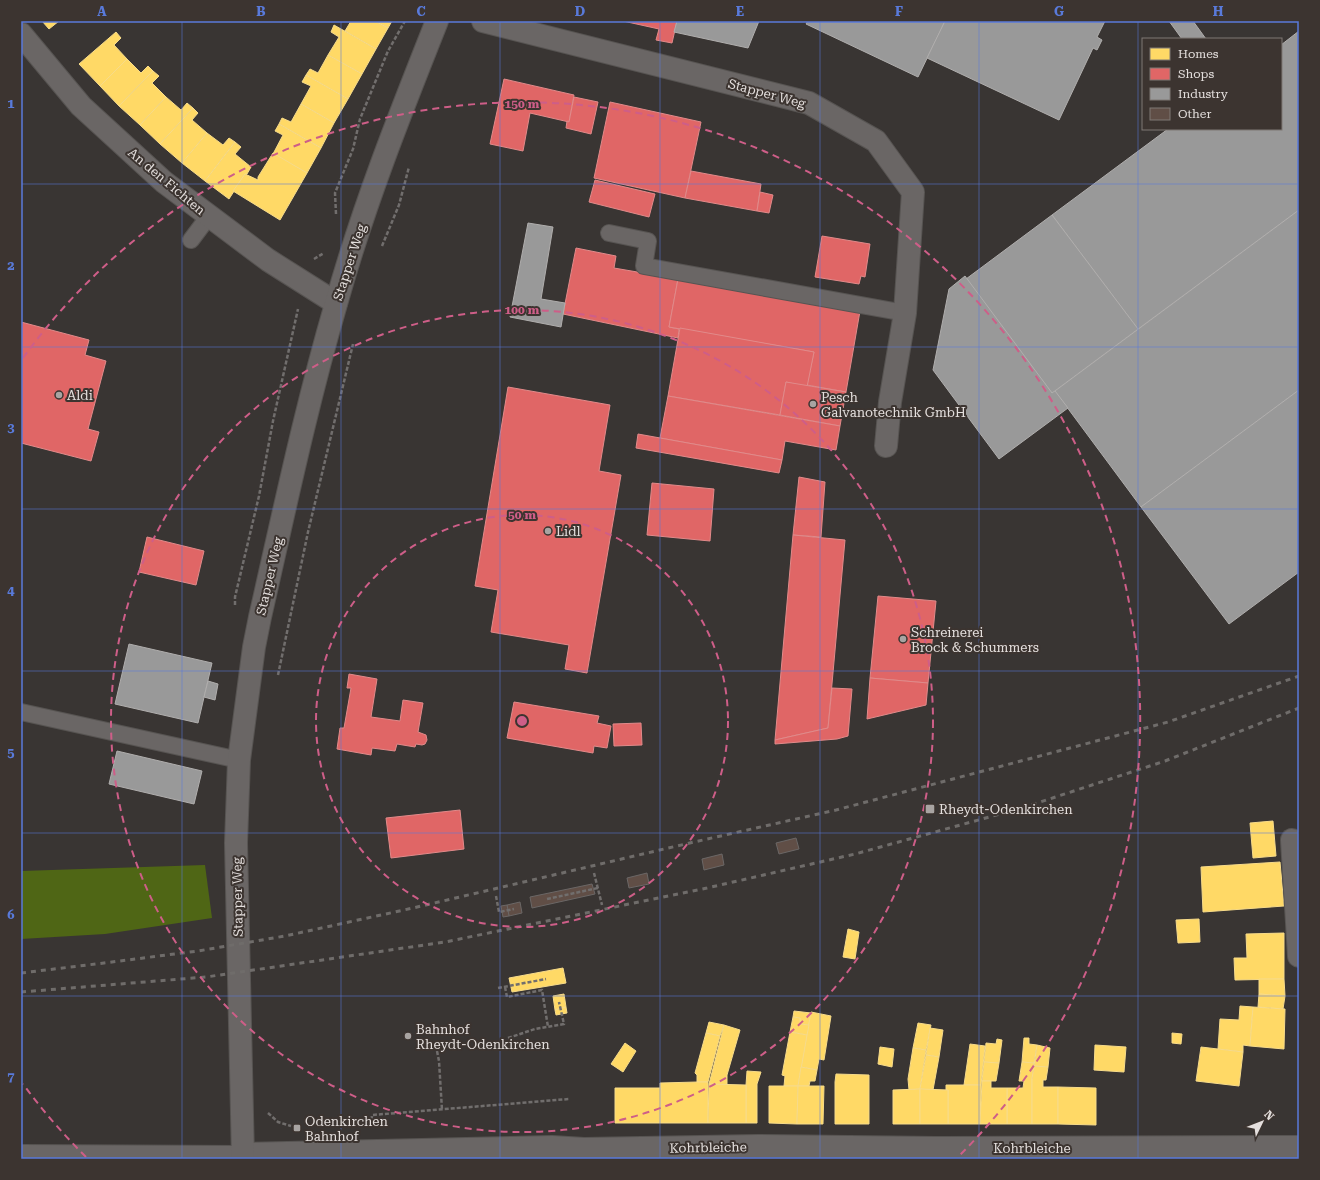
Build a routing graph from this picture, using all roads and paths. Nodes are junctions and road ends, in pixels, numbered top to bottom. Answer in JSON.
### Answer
{"nodes":[{"id":1,"x":437,"y":21,"type":"edge"},
{"id":2,"x":483,"y":21,"type":"edge"},
{"id":3,"x":21,"y":34,"type":"edge"},
{"id":4,"x":410,"y":164,"type":"dead end"},
{"id":5,"x":210,"y":216,"type":"junction"},
{"id":6,"x":609,"y":233,"type":"dead end"},
{"id":7,"x":191,"y":240,"type":"dead end"},
{"id":8,"x":380,"y":252,"type":"dead end"},
{"id":9,"x":336,"y":303,"type":"junction"},
{"id":10,"x":905,"y":313,"type":"junction"},
{"id":11,"x":354,"y":339,"type":"dead end"},
{"id":12,"x":886,"y":446,"type":"dead end"},
{"id":13,"x":278,"y":676,"type":"dead end"},
{"id":14,"x":21,"y":712,"type":"edge"},
{"id":15,"x":239,"y":760,"type":"junction"},
{"id":16,"x":1292,"y":840,"type":"dead end"},
{"id":17,"x":594,"y":873,"type":"dead end"},
{"id":18,"x":598,"y":888,"type":"junction"},
{"id":19,"x":496,"y":896,"type":"dead end"},
{"id":20,"x":547,"y":899,"type":"dead end"},
{"id":21,"x":602,"y":905,"type":"dead end"},
{"id":22,"x":514,"y":909,"type":"dead end"},
{"id":23,"x":1299,"y":956,"type":"edge"},
{"id":24,"x":546,"y":979,"type":"dead end"},
{"id":25,"x":505,"y":986,"type":"junction"},
{"id":26,"x":498,"y":988,"type":"dead end"},
{"id":27,"x":559,"y":1002,"type":"dead end"},
{"id":28,"x":548,"y":1027,"type":"junction"},
{"id":29,"x":508,"y":1038,"type":"dead end"},
{"id":30,"x":437,"y":1051,"type":"dead end"},
{"id":31,"x":569,"y":1099,"type":"dead end"},
{"id":32,"x":442,"y":1110,"type":"junction"},
{"id":33,"x":370,"y":1132,"type":"dead end"},
{"id":34,"x":1299,"y":1147,"type":"edge"},
{"id":35,"x":21,"y":1153,"type":"edge"},
{"id":36,"x":551,"y":1153,"type":"edge"},
{"id":37,"x":243,"y":1156,"type":"edge"}],
"edges":[{"from":1,"to":9,"type":"street","name":"Stapper Weg"},
{"from":2,"to":10,"type":"street","name":"Stapper Weg"},
{"from":3,"to":5,"type":"street","name":"An den Fichten"},
{"from":4,"to":8,"type":"path"},
{"from":5,"to":7,"type":"lane"},
{"from":5,"to":9,"type":"street","name":"An den Fichten"},
{"from":6,"to":10,"type":"lane"},
{"from":9,"to":15,"type":"street","name":"Stapper Weg"},
{"from":10,"to":12,"type":"street","name":"Stapper Weg"},
{"from":11,"to":13,"type":"path"},
{"from":14,"to":15,"type":"lane"},
{"from":15,"to":37,"type":"street","name":"Stapper Weg"},
{"from":16,"to":23,"type":"street"},
{"from":17,"to":18,"type":"path"},
{"from":18,"to":20,"type":"path"},
{"from":18,"to":21,"type":"path"},
{"from":19,"to":22,"type":"path"},
{"from":24,"to":25,"type":"path"},
{"from":25,"to":26,"type":"path"},
{"from":25,"to":28,"type":"path"},
{"from":27,"to":28,"type":"path"},
{"from":28,"to":29,"type":"path"},
{"from":30,"to":32,"type":"path"},
{"from":31,"to":32,"type":"path"},
{"from":32,"to":33,"type":"path"},
{"from":34,"to":36,"type":"street","name":"Kohrbleiche"},
{"from":35,"to":37,"type":"lane","name":"Kohrbleiche"},
{"from":36,"to":37,"type":"street","name":"Kohrbleiche"}]}
